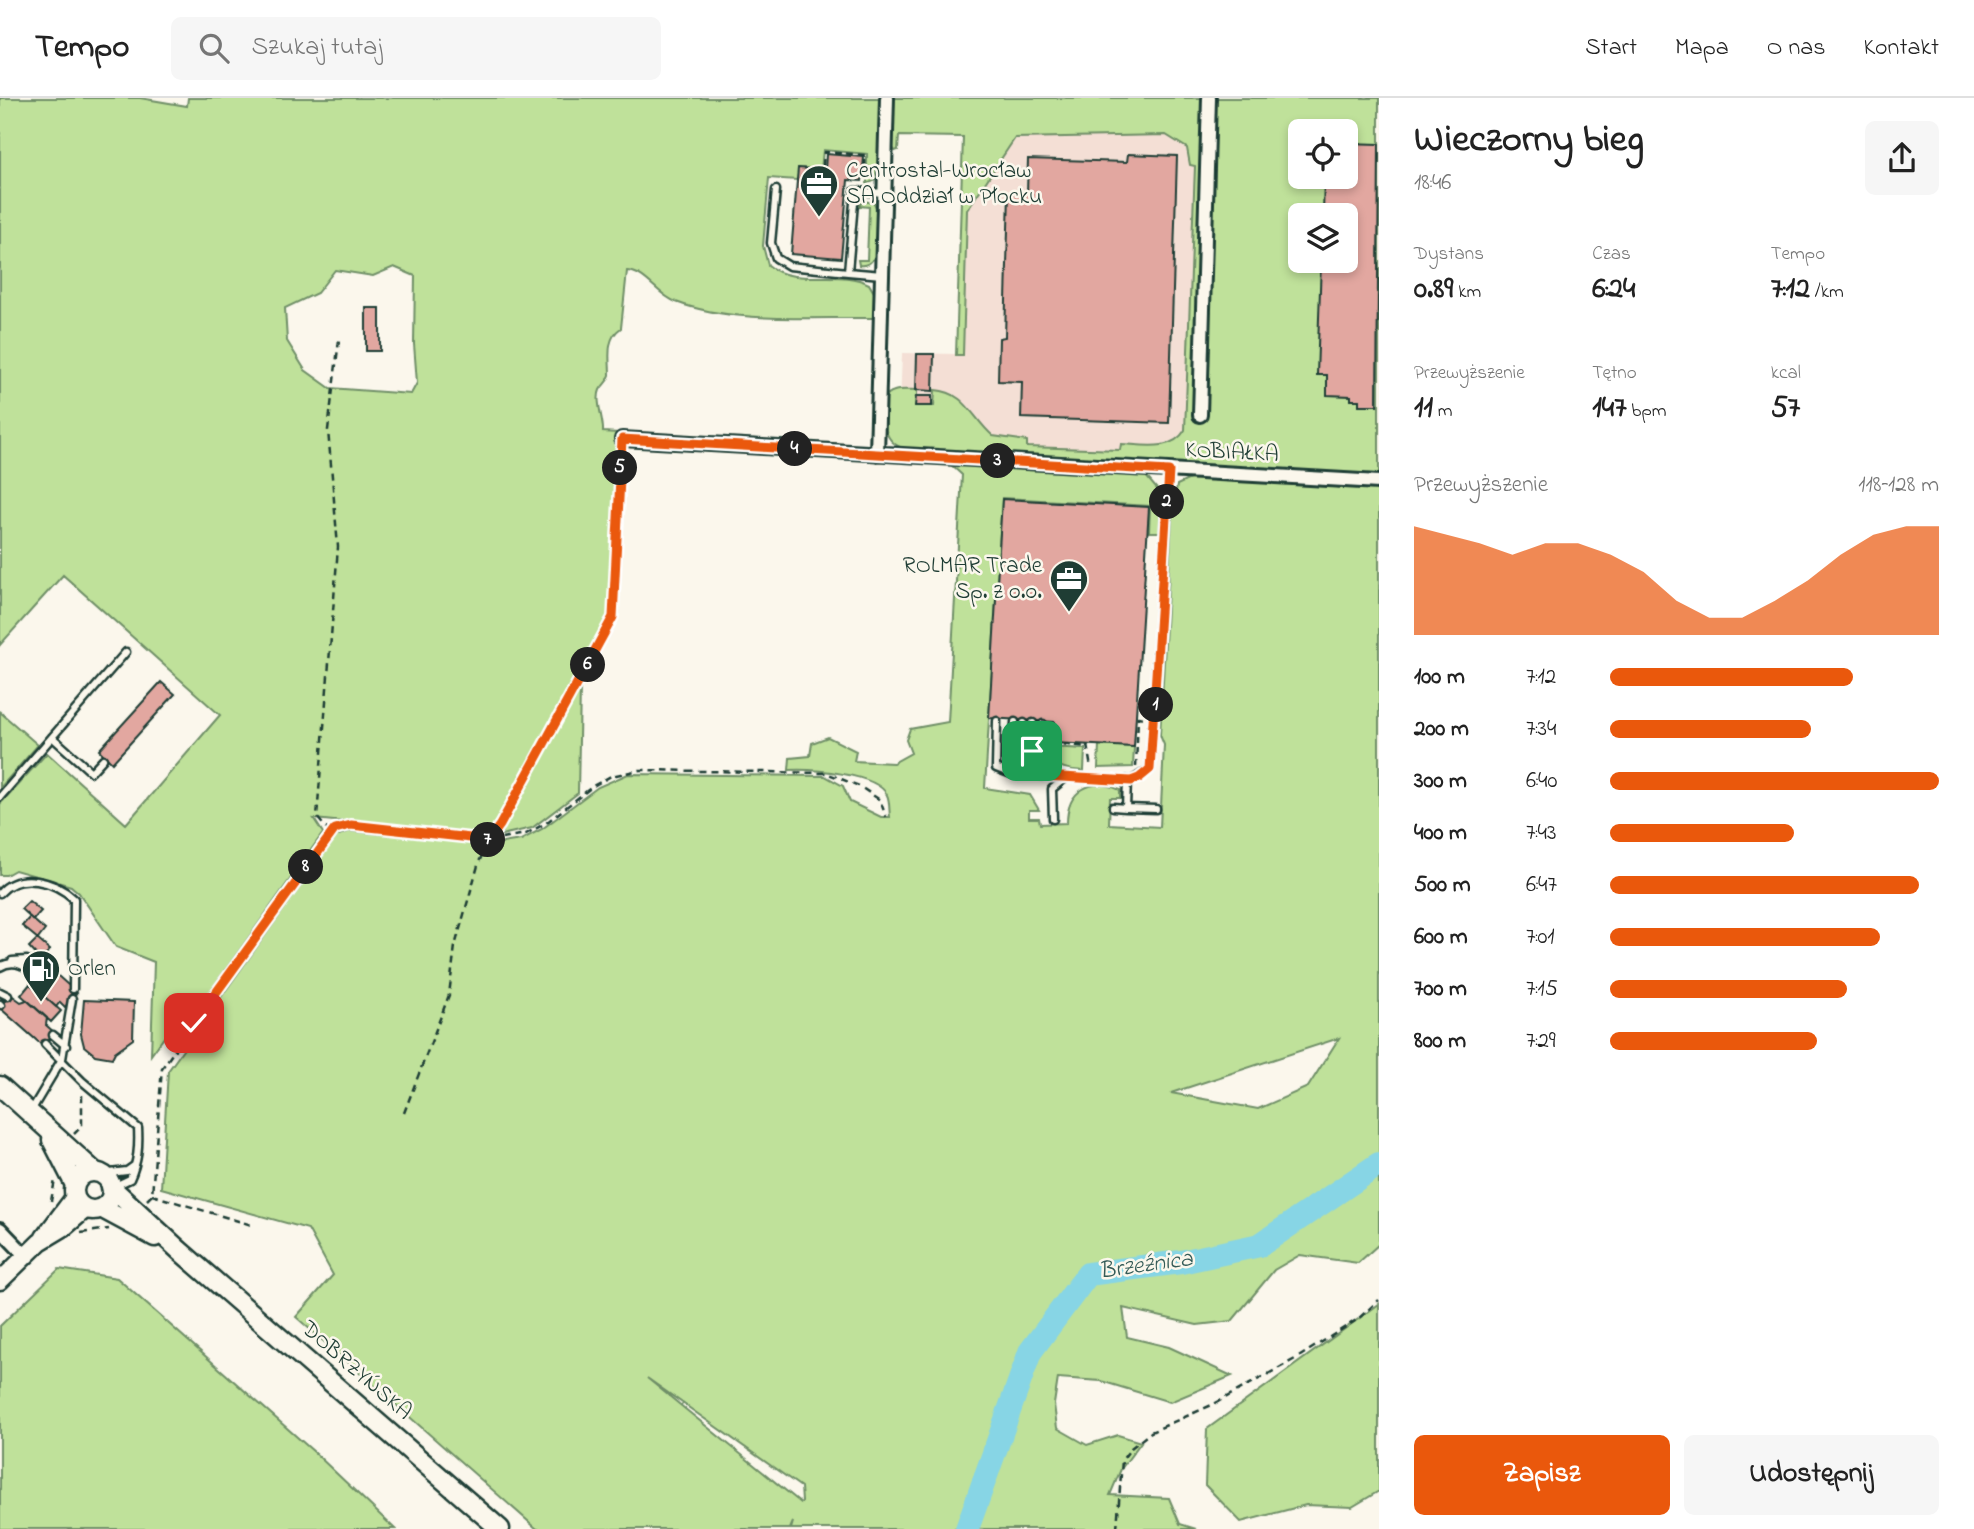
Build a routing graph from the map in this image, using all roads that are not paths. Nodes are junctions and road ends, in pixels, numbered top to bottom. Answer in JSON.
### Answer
{"nodes":[{"id":1,"x":887,"y":98,"type":"edge"},
{"id":2,"x":1209,"y":98,"type":"edge"},
{"id":3,"x":776,"y":190,"type":"dead end"},
{"id":4,"x":884,"y":193,"type":"junction"},
{"id":5,"x":848,"y":272,"type":"junction"},
{"id":6,"x":882,"y":275,"type":"junction"},
{"id":7,"x":1200,"y":415,"type":"dead end"},
{"id":8,"x":622,"y":439,"type":"road end"},
{"id":9,"x":877,"y":454,"type":"junction"},
{"id":10,"x":1169,"y":471,"type":"junction"},
{"id":11,"x":1379,"y":482,"type":"edge"},
{"id":12,"x":126,"y":652,"type":"dead end"},
{"id":13,"x":997,"y":721,"type":"dead end"},
{"id":14,"x":1015,"y":722,"type":"dead end"},
{"id":15,"x":1024,"y":723,"type":"dead end"},
{"id":16,"x":1033,"y":723,"type":"dead end"},
{"id":17,"x":1043,"y":724,"type":"dead end"},
{"id":18,"x":52,"y":737,"type":"junction"},
{"id":19,"x":1023,"y":755,"type":"junction"},
{"id":20,"x":103,"y":760,"type":"dead end"},
{"id":21,"x":1042,"y":773,"type":"junction"},
{"id":22,"x":1066,"y":778,"type":"junction"},
{"id":23,"x":1127,"y":780,"type":"junction"},
{"id":24,"x":0,"y":797,"type":"edge"},
{"id":25,"x":1113,"y":807,"type":"dead end"},
{"id":26,"x":1126,"y":808,"type":"junction"},
{"id":27,"x":1156,"y":809,"type":"dead end"},
{"id":28,"x":1053,"y":819,"type":"dead end"},
{"id":29,"x":0,"y":893,"type":"edge"},
{"id":30,"x":8,"y":962,"type":"junction"},
{"id":31,"x":0,"y":967,"type":"edge"},
{"id":32,"x":46,"y":970,"type":"dead end"},
{"id":33,"x":39,"y":977,"type":"dead end"},
{"id":34,"x":73,"y":989,"type":"dead end"},
{"id":35,"x":0,"y":992,"type":"edge"},
{"id":36,"x":8,"y":996,"type":"dead end"},
{"id":37,"x":71,"y":1003,"type":"dead end"},
{"id":38,"x":53,"y":1035,"type":"dead end"},
{"id":39,"x":45,"y":1044,"type":"dead end"},
{"id":40,"x":66,"y":1046,"type":"junction"},
{"id":41,"x":62,"y":1059,"type":"junction"},
{"id":42,"x":0,"y":1086,"type":"edge"},
{"id":43,"x":30,"y":1113,"type":"junction"},
{"id":44,"x":48,"y":1131,"type":"junction"},
{"id":45,"x":136,"y":1164,"type":"junction"},
{"id":46,"x":102,"y":1178,"type":"junction"},
{"id":47,"x":84,"y":1200,"type":"junction"},
{"id":48,"x":0,"y":1229,"type":"edge"},
{"id":49,"x":180,"y":1251,"type":"junction"},
{"id":50,"x":26,"y":1256,"type":"junction"},
{"id":51,"x":0,"y":1281,"type":"edge"},
{"id":52,"x":500,"y":1529,"type":"edge"}],
"edges":[{"from":1,"to":4,"type":"street"},
{"from":2,"to":7,"type":"street"},
{"from":3,"to":5,"type":"lane"},
{"from":4,"to":5,"type":"lane"},
{"from":4,"to":6,"type":"street"},
{"from":5,"to":6,"type":"lane"},
{"from":6,"to":9,"type":"street"},
{"from":8,"to":9,"type":"street","name":"KOBIAŁKA"},
{"from":9,"to":10,"type":"street","name":"KOBIAŁKA"},
{"from":10,"to":11,"type":"street","name":"KOBIAŁKA"},
{"from":10,"to":23,"type":"lane"},
{"from":12,"to":18,"type":"lane"},
{"from":13,"to":21,"type":"lane"},
{"from":14,"to":19,"type":"lane"},
{"from":15,"to":19,"type":"lane"},
{"from":16,"to":21,"type":"lane"},
{"from":17,"to":22,"type":"lane"},
{"from":18,"to":20,"type":"lane"},
{"from":18,"to":24,"type":"lane"},
{"from":19,"to":21,"type":"lane"},
{"from":21,"to":22,"type":"lane"},
{"from":22,"to":23,"type":"lane"},
{"from":22,"to":28,"type":"lane"},
{"from":23,"to":26,"type":"lane"},
{"from":25,"to":26,"type":"lane"},
{"from":26,"to":27,"type":"lane"},
{"from":29,"to":34,"type":"lane"},
{"from":30,"to":31,"type":"lane"},
{"from":30,"to":32,"type":"lane"},
{"from":30,"to":33,"type":"lane"},
{"from":35,"to":36,"type":"lane"},
{"from":37,"to":40,"type":"lane"},
{"from":38,"to":40,"type":"lane"},
{"from":39,"to":41,"type":"lane"},
{"from":40,"to":41,"type":"lane"},
{"from":41,"to":43,"type":"lane"},
{"from":41,"to":45,"type":"lane"},
{"from":42,"to":43,"type":"main road","name":"DOBRZYŃSKA"},
{"from":43,"to":44,"type":"main road","name":"DOBRZYŃSKA"},
{"from":44,"to":46,"type":"main road","name":"DOBRZYŃSKA"},
{"from":44,"to":47,"type":"main road","name":"DOBRZYŃSKA"},
{"from":45,"to":46,"type":"lane"},
{"from":45,"to":46,"type":"lane"},
{"from":46,"to":47,"type":"main road"},
{"from":46,"to":47,"type":"main road"},
{"from":46,"to":49,"type":"main road","name":"DOBRZYŃSKA"},
{"from":47,"to":49,"type":"main road","name":"DOBRZYŃSKA"},
{"from":47,"to":50,"type":"street"},
{"from":48,"to":50,"type":"street"},
{"from":49,"to":52,"type":"main road","name":"DOBRZYŃSKA"},
{"from":50,"to":51,"type":"street"}]}
